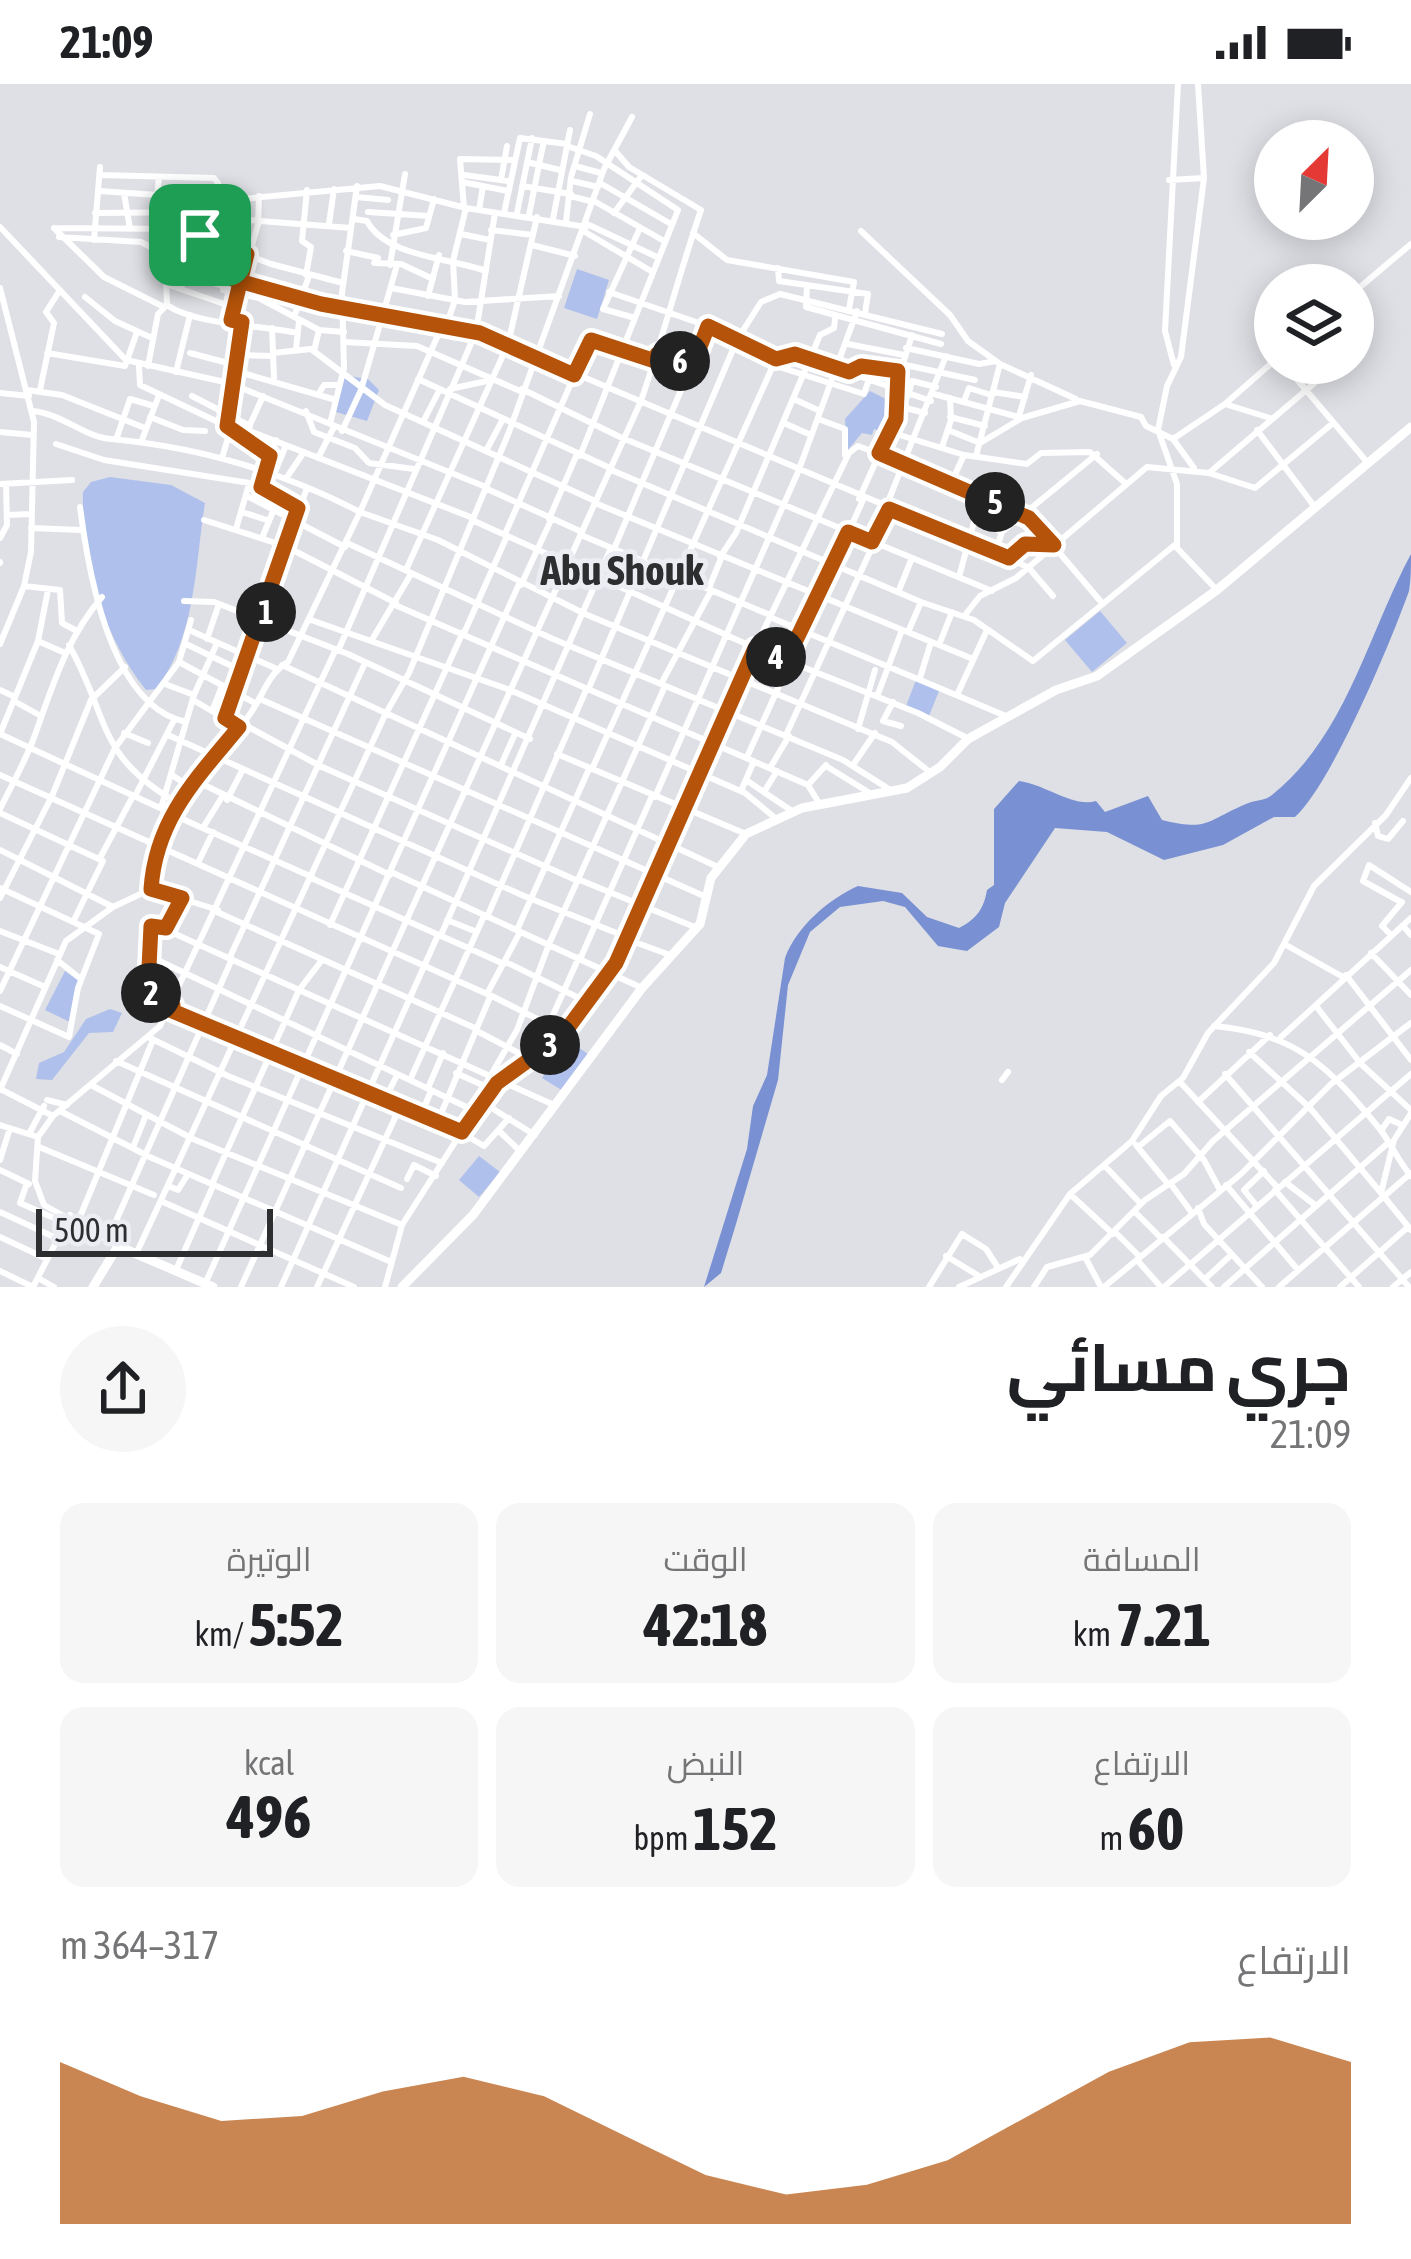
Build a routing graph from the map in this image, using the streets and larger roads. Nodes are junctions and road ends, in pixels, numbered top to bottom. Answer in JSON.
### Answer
{"nodes":[{"id":1,"x":1178,"y":84,"type":"edge"},
{"id":2,"x":1198,"y":84,"type":"edge"},
{"id":3,"x":590,"y":114,"type":"dead end"},
{"id":4,"x":632,"y":117,"type":"dead end"},
{"id":5,"x":570,"y":130,"type":"dead end"},
{"id":6,"x":557,"y":132,"type":"dead end"},
{"id":7,"x":544,"y":141,"type":"junction"},
{"id":8,"x":555,"y":142,"type":"junction"},
{"id":9,"x":567,"y":145,"type":"junction"},
{"id":10,"x":507,"y":146,"type":"dead end"},
{"id":11,"x":578,"y":148,"type":"junction"},
{"id":12,"x":616,"y":152,"type":"junction"},
{"id":13,"x":596,"y":156,"type":"junction"},
{"id":14,"x":502,"y":158,"type":"junction"},
{"id":15,"x":519,"y":160,"type":"junction"},
{"id":16,"x":606,"y":163,"type":"junction"},
{"id":17,"x":539,"y":164,"type":"junction"},
{"id":18,"x":574,"y":169,"type":"junction"},
{"id":19,"x":587,"y":169,"type":"junction"},
{"id":20,"x":561,"y":170,"type":"junction"},
{"id":21,"x":405,"y":174,"type":"dead end"},
{"id":22,"x":642,"y":175,"type":"junction"},
{"id":23,"x":159,"y":178,"type":"junction"},
{"id":24,"x":462,"y":178,"type":"junction"},
{"id":25,"x":1204,"y":178,"type":"junction"},
{"id":26,"x":1168,"y":180,"type":"junction"},
{"id":27,"x":572,"y":181,"type":"junction"},
{"id":28,"x":600,"y":181,"type":"junction"},
{"id":29,"x":634,"y":182,"type":"junction"},
{"id":30,"x":507,"y":184,"type":"junction"},
{"id":31,"x":521,"y":185,"type":"junction"},
{"id":32,"x":357,"y":186,"type":"junction"},
{"id":33,"x":483,"y":186,"type":"junction"},
{"id":34,"x":532,"y":187,"type":"junction"},
{"id":35,"x":334,"y":189,"type":"junction"},
{"id":36,"x":307,"y":190,"type":"junction"},
{"id":37,"x":99,"y":191,"type":"junction"},
{"id":38,"x":124,"y":193,"type":"junction"},
{"id":39,"x":401,"y":193,"type":"junction"},
{"id":40,"x":558,"y":193,"type":"junction"},
{"id":41,"x":259,"y":194,"type":"junction"},
{"id":42,"x":571,"y":195,"type":"junction"},
{"id":43,"x":157,"y":196,"type":"junction"},
{"id":44,"x":356,"y":196,"type":"junction"},
{"id":45,"x":625,"y":196,"type":"junction"},
{"id":46,"x":655,"y":196,"type":"junction"},
{"id":47,"x":185,"y":197,"type":"junction"},
{"id":48,"x":218,"y":198,"type":"junction"},
{"id":49,"x":371,"y":198,"type":"junction"},
{"id":50,"x":434,"y":199,"type":"junction"},
{"id":51,"x":388,"y":200,"type":"dead end"},
{"id":52,"x":594,"y":201,"type":"junction"},
{"id":53,"x":465,"y":208,"type":"junction"},
{"id":54,"x":479,"y":210,"type":"junction"},
{"id":55,"x":152,"y":212,"type":"junction"},
{"id":56,"x":182,"y":212,"type":"junction"},
{"id":57,"x":218,"y":212,"type":"junction"},
{"id":58,"x":647,"y":212,"type":"junction"},
{"id":59,"x":95,"y":213,"type":"junction"},
{"id":60,"x":127,"y":213,"type":"junction"},
{"id":61,"x":500,"y":213,"type":"junction"},
{"id":62,"x":517,"y":213,"type":"junction"},
{"id":63,"x":614,"y":213,"type":"junction"},
{"id":64,"x":397,"y":214,"type":"junction"},
{"id":65,"x":429,"y":216,"type":"junction"},
{"id":66,"x":532,"y":216,"type":"junction"},
{"id":67,"x":367,"y":217,"type":"junction"},
{"id":68,"x":258,"y":218,"type":"junction"},
{"id":69,"x":553,"y":219,"type":"junction"},
{"id":70,"x":306,"y":221,"type":"junction"},
{"id":71,"x":566,"y":222,"type":"junction"},
{"id":72,"x":328,"y":224,"type":"junction"},
{"id":73,"x":352,"y":224,"type":"junction"},
{"id":74,"x":671,"y":224,"type":"junction"},
{"id":75,"x":0,"y":227,"type":"edge"},
{"id":76,"x":92,"y":228,"type":"junction"},
{"id":77,"x":586,"y":228,"type":"junction"},
{"id":78,"x":640,"y":228,"type":"junction"},
{"id":79,"x":179,"y":229,"type":"junction"},
{"id":80,"x":140,"y":230,"type":"junction"},
{"id":81,"x":153,"y":230,"type":"junction"},
{"id":82,"x":130,"y":231,"type":"junction"},
{"id":83,"x":860,"y":231,"type":"dead end"},
{"id":84,"x":693,"y":233,"type":"junction"},
{"id":85,"x":461,"y":234,"type":"junction"},
{"id":86,"x":490,"y":235,"type":"junction"},
{"id":87,"x":533,"y":235,"type":"junction"},
{"id":88,"x":58,"y":237,"type":"junction"},
{"id":89,"x":207,"y":237,"type":"junction"},
{"id":90,"x":393,"y":239,"type":"junction"},
{"id":91,"x":94,"y":240,"type":"junction"},
{"id":92,"x":664,"y":241,"type":"junction"},
{"id":93,"x":141,"y":242,"type":"junction"},
{"id":94,"x":633,"y":244,"type":"junction"},
{"id":95,"x":1411,"y":244,"type":"edge"},
{"id":96,"x":532,"y":245,"type":"junction"},
{"id":97,"x":346,"y":251,"type":"junction"},
{"id":98,"x":247,"y":254,"type":"junction"},
{"id":99,"x":439,"y":255,"type":"junction"},
{"id":100,"x":167,"y":256,"type":"junction"},
{"id":101,"x":576,"y":256,"type":"junction"},
{"id":102,"x":657,"y":256,"type":"junction"},
{"id":103,"x":626,"y":258,"type":"junction"},
{"id":104,"x":453,"y":261,"type":"junction"},
{"id":105,"x":392,"y":263,"type":"junction"},
{"id":106,"x":189,"y":267,"type":"junction"},
{"id":107,"x":778,"y":268,"type":"junction"},
{"id":108,"x":795,"y":270,"type":"junction"},
{"id":109,"x":486,"y":271,"type":"junction"},
{"id":110,"x":651,"y":271,"type":"junction"},
{"id":111,"x":812,"y":272,"type":"junction"},
{"id":112,"x":308,"y":275,"type":"junction"},
{"id":113,"x":1374,"y":275,"type":"edge"},
{"id":114,"x":221,"y":276,"type":"junction"},
{"id":115,"x":239,"y":279,"type":"junction"},
{"id":116,"x":433,"y":279,"type":"junction"},
{"id":117,"x":343,"y":283,"type":"junction"},
{"id":118,"x":794,"y":283,"type":"junction"},
{"id":119,"x":166,"y":284,"type":"junction"},
{"id":120,"x":806,"y":285,"type":"junction"},
{"id":121,"x":816,"y":286,"type":"junction"},
{"id":122,"x":0,"y":288,"type":"edge"},
{"id":123,"x":391,"y":288,"type":"junction"},
{"id":124,"x":180,"y":289,"type":"junction"},
{"id":125,"x":60,"y":290,"type":"junction"},
{"id":126,"x":609,"y":292,"type":"junction"},
{"id":127,"x":854,"y":293,"type":"junction"},
{"id":128,"x":236,"y":294,"type":"junction"},
{"id":129,"x":428,"y":296,"type":"junction"},
{"id":130,"x":559,"y":296,"type":"junction"},
{"id":131,"x":85,"y":297,"type":"dead end"},
{"id":132,"x":523,"y":297,"type":"junction"},
{"id":133,"x":300,"y":298,"type":"junction"},
{"id":134,"x":793,"y":298,"type":"junction"},
{"id":135,"x":454,"y":300,"type":"junction"},
{"id":136,"x":484,"y":300,"type":"junction"},
{"id":137,"x":806,"y":301,"type":"junction"},
{"id":138,"x":642,"y":302,"type":"junction"},
{"id":139,"x":166,"y":306,"type":"junction"},
{"id":140,"x":343,"y":306,"type":"junction"},
{"id":141,"x":233,"y":307,"type":"junction"},
{"id":142,"x":911,"y":311,"type":"dead end"},
{"id":143,"x":860,"y":312,"type":"junction"},
{"id":144,"x":672,"y":313,"type":"junction"},
{"id":145,"x":382,"y":314,"type":"junction"},
{"id":146,"x":190,"y":315,"type":"junction"},
{"id":147,"x":836,"y":315,"type":"junction"},
{"id":148,"x":635,"y":318,"type":"junction"},
{"id":149,"x":892,"y":319,"type":"junction"},
{"id":150,"x":231,"y":320,"type":"junction"},
{"id":151,"x":297,"y":320,"type":"junction"},
{"id":152,"x":115,"y":321,"type":"junction"},
{"id":153,"x":242,"y":322,"type":"junction"},
{"id":154,"x":908,"y":322,"type":"junction"},
{"id":155,"x":853,"y":323,"type":"junction"},
{"id":156,"x":866,"y":325,"type":"junction"},
{"id":157,"x":444,"y":326,"type":"junction"},
{"id":158,"x":708,"y":326,"type":"junction"},
{"id":159,"x":272,"y":328,"type":"junction"},
{"id":160,"x":880,"y":328,"type":"junction"},
{"id":161,"x":319,"y":330,"type":"junction"},
{"id":162,"x":891,"y":330,"type":"junction"},
{"id":163,"x":137,"y":332,"type":"junction"},
{"id":164,"x":344,"y":332,"type":"junction"},
{"id":165,"x":476,"y":332,"type":"junction"},
{"id":166,"x":298,"y":333,"type":"junction"},
{"id":167,"x":912,"y":335,"type":"junction"},
{"id":168,"x":942,"y":336,"type":"junction"},
{"id":169,"x":103,"y":338,"type":"junction"},
{"id":170,"x":152,"y":338,"type":"junction"},
{"id":171,"x":737,"y":340,"type":"junction"},
{"id":172,"x":968,"y":340,"type":"junction"},
{"id":173,"x":662,"y":341,"type":"junction"},
{"id":174,"x":344,"y":343,"type":"junction"},
{"id":175,"x":372,"y":344,"type":"junction"},
{"id":176,"x":508,"y":344,"type":"junction"},
{"id":177,"x":847,"y":344,"type":"junction"},
{"id":178,"x":296,"y":349,"type":"junction"},
{"id":179,"x":622,"y":350,"type":"junction"},
{"id":180,"x":876,"y":350,"type":"junction"},
{"id":181,"x":314,"y":351,"type":"junction"},
{"id":182,"x":432,"y":352,"type":"junction"},
{"id":183,"x":46,"y":353,"type":"junction"},
{"id":184,"x":190,"y":353,"type":"dead end"},
{"id":185,"x":892,"y":353,"type":"junction"},
{"id":186,"x":273,"y":354,"type":"junction"},
{"id":187,"x":240,"y":355,"type":"junction"},
{"id":188,"x":697,"y":355,"type":"junction"},
{"id":189,"x":942,"y":355,"type":"junction"},
{"id":190,"x":656,"y":357,"type":"junction"},
{"id":191,"x":902,"y":359,"type":"junction"},
{"id":192,"x":538,"y":360,"type":"junction"},
{"id":193,"x":812,"y":360,"type":"junction"},
{"id":194,"x":962,"y":361,"type":"junction"},
{"id":195,"x":129,"y":362,"type":"junction"},
{"id":196,"x":774,"y":362,"type":"junction"},
{"id":197,"x":998,"y":362,"type":"junction"},
{"id":198,"x":460,"y":364,"type":"junction"},
{"id":199,"x":979,"y":364,"type":"junction"},
{"id":200,"x":693,"y":365,"type":"junction"},
{"id":201,"x":144,"y":366,"type":"junction"},
{"id":202,"x":239,"y":369,"type":"junction"},
{"id":203,"x":839,"y":369,"type":"junction"},
{"id":204,"x":887,"y":369,"type":"junction"},
{"id":205,"x":176,"y":372,"type":"junction"},
{"id":206,"x":849,"y":372,"type":"junction"},
{"id":207,"x":940,"y":372,"type":"junction"},
{"id":208,"x":344,"y":373,"type":"junction"},
{"id":209,"x":1172,"y":374,"type":"junction"},
{"id":210,"x":574,"y":375,"type":"junction"},
{"id":211,"x":805,"y":375,"type":"junction"},
{"id":212,"x":1031,"y":375,"type":"junction"},
{"id":213,"x":416,"y":378,"type":"junction"},
{"id":214,"x":489,"y":378,"type":"junction"},
{"id":215,"x":274,"y":379,"type":"junction"},
{"id":216,"x":869,"y":379,"type":"junction"},
{"id":217,"x":1254,"y":381,"type":"edge"},
{"id":218,"x":288,"y":382,"type":"junction"},
{"id":219,"x":974,"y":384,"type":"junction"},
{"id":220,"x":1300,"y":384,"type":"edge"},
{"id":221,"x":1311,"y":384,"type":"edge"},
{"id":222,"x":340,"y":385,"type":"junction"},
{"id":223,"x":832,"y":385,"type":"junction"},
{"id":224,"x":237,"y":386,"type":"junction"},
{"id":225,"x":884,"y":386,"type":"junction"},
{"id":226,"x":1305,"y":389,"type":"junction"},
{"id":227,"x":40,"y":390,"type":"junction"},
{"id":228,"x":361,"y":390,"type":"junction"},
{"id":229,"x":446,"y":390,"type":"junction"},
{"id":230,"x":521,"y":390,"type":"junction"},
{"id":231,"x":605,"y":390,"type":"junction"},
{"id":232,"x":894,"y":392,"type":"junction"},
{"id":233,"x":0,"y":393,"type":"edge"},
{"id":234,"x":28,"y":393,"type":"junction"},
{"id":235,"x":934,"y":394,"type":"junction"},
{"id":236,"x":992,"y":394,"type":"junction"},
{"id":237,"x":158,"y":395,"type":"junction"},
{"id":238,"x":264,"y":395,"type":"junction"},
{"id":239,"x":319,"y":395,"type":"junction"},
{"id":240,"x":192,"y":396,"type":"dead end"},
{"id":241,"x":908,"y":396,"type":"junction"},
{"id":242,"x":1025,"y":397,"type":"junction"},
{"id":243,"x":950,"y":398,"type":"junction"},
{"id":244,"x":336,"y":400,"type":"junction"},
{"id":245,"x":795,"y":400,"type":"junction"},
{"id":246,"x":964,"y":400,"type":"junction"},
{"id":247,"x":281,"y":401,"type":"junction"},
{"id":248,"x":1081,"y":401,"type":"junction"},
{"id":249,"x":1225,"y":404,"type":"junction"},
{"id":250,"x":638,"y":405,"type":"junction"},
{"id":251,"x":894,"y":405,"type":"junction"},
{"id":252,"x":154,"y":406,"type":"junction"},
{"id":253,"x":988,"y":407,"type":"junction"},
{"id":254,"x":560,"y":409,"type":"junction"},
{"id":255,"x":306,"y":410,"type":"junction"},
{"id":256,"x":477,"y":410,"type":"junction"},
{"id":257,"x":32,"y":411,"type":"junction"},
{"id":258,"x":232,"y":412,"type":"junction"},
{"id":259,"x":401,"y":412,"type":"junction"},
{"id":260,"x":192,"y":413,"type":"junction"},
{"id":261,"x":926,"y":413,"type":"junction"},
{"id":262,"x":54,"y":415,"type":"junction"},
{"id":263,"x":819,"y":415,"type":"junction"},
{"id":264,"x":150,"y":416,"type":"junction"},
{"id":265,"x":669,"y":416,"type":"junction"},
{"id":266,"x":950,"y":417,"type":"junction"},
{"id":267,"x":1020,"y":417,"type":"junction"},
{"id":268,"x":1270,"y":418,"type":"junction"},
{"id":269,"x":120,"y":419,"type":"junction"},
{"id":270,"x":423,"y":422,"type":"junction"},
{"id":271,"x":507,"y":422,"type":"junction"},
{"id":272,"x":784,"y":423,"type":"junction"},
{"id":273,"x":1333,"y":423,"type":"junction"},
{"id":274,"x":590,"y":424,"type":"junction"},
{"id":275,"x":986,"y":426,"type":"junction"},
{"id":276,"x":229,"y":427,"type":"junction"},
{"id":277,"x":335,"y":427,"type":"junction"},
{"id":278,"x":433,"y":427,"type":"junction"},
{"id":279,"x":145,"y":428,"type":"junction"},
{"id":280,"x":1411,"y":428,"type":"edge"},
{"id":281,"x":47,"y":429,"type":"dead end"},
{"id":282,"x":702,"y":429,"type":"junction"},
{"id":283,"x":183,"y":430,"type":"junction"},
{"id":284,"x":205,"y":430,"type":"dead end"},
{"id":285,"x":247,"y":430,"type":"junction"},
{"id":286,"x":948,"y":430,"type":"junction"},
{"id":287,"x":1158,"y":430,"type":"junction"},
{"id":288,"x":1256,"y":430,"type":"junction"},
{"id":289,"x":0,"y":432,"type":"edge"},
{"id":290,"x":890,"y":432,"type":"junction"},
{"id":291,"x":33,"y":435,"type":"junction"},
{"id":292,"x":549,"y":436,"type":"junction"},
{"id":293,"x":811,"y":436,"type":"junction"},
{"id":294,"x":620,"y":437,"type":"junction"},
{"id":295,"x":916,"y":437,"type":"junction"},
{"id":296,"x":114,"y":438,"type":"junction"},
{"id":297,"x":368,"y":439,"type":"junction"},
{"id":298,"x":464,"y":439,"type":"junction"},
{"id":299,"x":1173,"y":439,"type":"junction"},
{"id":300,"x":142,"y":440,"type":"junction"},
{"id":301,"x":276,"y":440,"type":"junction"},
{"id":302,"x":329,"y":440,"type":"junction"},
{"id":303,"x":980,"y":443,"type":"junction"},
{"id":304,"x":56,"y":444,"type":"dead end"},
{"id":305,"x":736,"y":444,"type":"junction"},
{"id":306,"x":286,"y":445,"type":"junction"},
{"id":307,"x":174,"y":446,"type":"junction"},
{"id":308,"x":941,"y":447,"type":"junction"},
{"id":309,"x":389,"y":448,"type":"junction"},
{"id":310,"x":488,"y":449,"type":"junction"},
{"id":311,"x":656,"y":450,"type":"junction"},
{"id":312,"x":304,"y":452,"type":"junction"},
{"id":313,"x":879,"y":453,"type":"junction"},
{"id":314,"x":500,"y":454,"type":"junction"},
{"id":315,"x":1097,"y":454,"type":"junction"},
{"id":316,"x":579,"y":455,"type":"junction"},
{"id":317,"x":964,"y":455,"type":"junction"},
{"id":318,"x":270,"y":456,"type":"junction"},
{"id":319,"x":976,"y":456,"type":"junction"},
{"id":320,"x":362,"y":457,"type":"junction"},
{"id":321,"x":845,"y":457,"type":"junction"},
{"id":322,"x":222,"y":458,"type":"junction"},
{"id":323,"x":318,"y":458,"type":"junction"},
{"id":324,"x":769,"y":459,"type":"junction"},
{"id":325,"x":104,"y":460,"type":"junction"},
{"id":326,"x":906,"y":462,"type":"junction"},
{"id":327,"x":1367,"y":462,"type":"junction"},
{"id":328,"x":687,"y":463,"type":"junction"},
{"id":329,"x":416,"y":465,"type":"junction"},
{"id":330,"x":1281,"y":465,"type":"junction"},
{"id":331,"x":1172,"y":466,"type":"junction"},
{"id":332,"x":379,"y":468,"type":"junction"},
{"id":333,"x":609,"y":468,"type":"junction"},
{"id":334,"x":534,"y":470,"type":"junction"},
{"id":335,"x":271,"y":471,"type":"junction"},
{"id":336,"x":1196,"y":471,"type":"junction"},
{"id":337,"x":798,"y":472,"type":"junction"},
{"id":338,"x":452,"y":473,"type":"junction"},
{"id":339,"x":1209,"y":473,"type":"junction"},
{"id":340,"x":286,"y":477,"type":"junction"},
{"id":341,"x":721,"y":479,"type":"junction"},
{"id":342,"x":32,"y":480,"type":"junction"},
{"id":343,"x":72,"y":480,"type":"dead end"},
{"id":344,"x":374,"y":480,"type":"junction"},
{"id":345,"x":4,"y":481,"type":"edge"},
{"id":346,"x":952,"y":481,"type":"junction"},
{"id":347,"x":644,"y":483,"type":"junction"},
{"id":348,"x":1125,"y":483,"type":"junction"},
{"id":349,"x":250,"y":484,"type":"junction"},
{"id":350,"x":563,"y":485,"type":"junction"},
{"id":351,"x":831,"y":486,"type":"junction"},
{"id":352,"x":261,"y":487,"type":"junction"},
{"id":353,"x":485,"y":487,"type":"junction"},
{"id":354,"x":307,"y":488,"type":"junction"},
{"id":355,"x":752,"y":492,"type":"junction"},
{"id":356,"x":404,"y":495,"type":"junction"},
{"id":357,"x":247,"y":496,"type":"junction"},
{"id":358,"x":981,"y":496,"type":"junction"},
{"id":359,"x":673,"y":497,"type":"junction"},
{"id":360,"x":861,"y":499,"type":"junction"},
{"id":361,"x":595,"y":502,"type":"junction"},
{"id":362,"x":437,"y":504,"type":"junction"},
{"id":363,"x":520,"y":504,"type":"junction"},
{"id":364,"x":782,"y":505,"type":"junction"},
{"id":365,"x":1314,"y":506,"type":"junction"},
{"id":366,"x":80,"y":507,"type":"dead end"},
{"id":367,"x":274,"y":508,"type":"junction"},
{"id":368,"x":298,"y":508,"type":"junction"},
{"id":369,"x":889,"y":509,"type":"junction"},
{"id":370,"x":705,"y":510,"type":"junction"},
{"id":371,"x":242,"y":512,"type":"junction"},
{"id":372,"x":360,"y":512,"type":"junction"},
{"id":373,"x":31,"y":514,"type":"junction"},
{"id":374,"x":7,"y":515,"type":"junction"},
{"id":375,"x":627,"y":515,"type":"junction"},
{"id":376,"x":1024,"y":516,"type":"junction"},
{"id":377,"x":292,"y":518,"type":"junction"},
{"id":378,"x":815,"y":518,"type":"junction"},
{"id":379,"x":472,"y":519,"type":"junction"},
{"id":380,"x":550,"y":519,"type":"junction"},
{"id":381,"x":205,"y":520,"type":"dead end"},
{"id":382,"x":268,"y":520,"type":"junction"},
{"id":383,"x":976,"y":520,"type":"junction"},
{"id":384,"x":392,"y":524,"type":"junction"},
{"id":385,"x":739,"y":525,"type":"junction"},
{"id":386,"x":31,"y":528,"type":"junction"},
{"id":387,"x":236,"y":529,"type":"junction"},
{"id":388,"x":658,"y":529,"type":"junction"},
{"id":389,"x":82,"y":530,"type":"junction"},
{"id":390,"x":848,"y":532,"type":"junction"},
{"id":391,"x":1002,"y":532,"type":"junction"},
{"id":392,"x":581,"y":534,"type":"junction"},
{"id":393,"x":506,"y":535,"type":"junction"},
{"id":394,"x":421,"y":536,"type":"junction"},
{"id":395,"x":0,"y":538,"type":"edge"},
{"id":396,"x":262,"y":538,"type":"junction"},
{"id":397,"x":770,"y":538,"type":"junction"},
{"id":398,"x":692,"y":542,"type":"junction"},
{"id":399,"x":873,"y":542,"type":"junction"},
{"id":400,"x":967,"y":542,"type":"junction"},
{"id":401,"x":1176,"y":544,"type":"junction"},
{"id":402,"x":346,"y":545,"type":"junction"},
{"id":403,"x":1054,"y":545,"type":"junction"},
{"id":404,"x":285,"y":546,"type":"junction"},
{"id":405,"x":613,"y":549,"type":"junction"},
{"id":406,"x":534,"y":550,"type":"junction"},
{"id":407,"x":801,"y":551,"type":"junction"},
{"id":408,"x":995,"y":553,"type":"junction"},
{"id":409,"x":458,"y":554,"type":"junction"},
{"id":410,"x":378,"y":555,"type":"junction"},
{"id":411,"x":722,"y":556,"type":"junction"},
{"id":412,"x":912,"y":558,"type":"junction"},
{"id":413,"x":1009,"y":558,"type":"junction"},
{"id":414,"x":645,"y":560,"type":"junction"},
{"id":415,"x":832,"y":563,"type":"junction"},
{"id":416,"x":566,"y":566,"type":"junction"},
{"id":417,"x":1029,"y":568,"type":"junction"},
{"id":418,"x":330,"y":570,"type":"junction"},
{"id":419,"x":489,"y":570,"type":"junction"},
{"id":420,"x":753,"y":570,"type":"junction"},
{"id":421,"x":409,"y":572,"type":"junction"},
{"id":422,"x":860,"y":574,"type":"junction"},
{"id":423,"x":677,"y":576,"type":"junction"},
{"id":424,"x":959,"y":577,"type":"junction"},
{"id":425,"x":601,"y":580,"type":"junction"},
{"id":426,"x":786,"y":584,"type":"junction"},
{"id":427,"x":520,"y":585,"type":"junction"},
{"id":428,"x":24,"y":586,"type":"junction"},
{"id":429,"x":441,"y":586,"type":"junction"},
{"id":430,"x":363,"y":589,"type":"junction"},
{"id":431,"x":710,"y":589,"type":"junction"},
{"id":432,"x":48,"y":590,"type":"junction"},
{"id":433,"x":899,"y":590,"type":"junction"},
{"id":434,"x":1216,"y":590,"type":"junction"},
{"id":435,"x":992,"y":591,"type":"junction"},
{"id":436,"x":629,"y":592,"type":"junction"},
{"id":437,"x":817,"y":596,"type":"junction"},
{"id":438,"x":1053,"y":596,"type":"dead end"},
{"id":439,"x":552,"y":598,"type":"junction"},
{"id":440,"x":100,"y":600,"type":"junction"},
{"id":441,"x":184,"y":601,"type":"dead end"},
{"id":442,"x":476,"y":602,"type":"junction"},
{"id":443,"x":739,"y":602,"type":"junction"},
{"id":444,"x":921,"y":602,"type":"junction"},
{"id":445,"x":1102,"y":603,"type":"junction"},
{"id":446,"x":219,"y":604,"type":"junction"},
{"id":447,"x":396,"y":604,"type":"junction"},
{"id":448,"x":662,"y":607,"type":"junction"},
{"id":449,"x":844,"y":608,"type":"junction"},
{"id":450,"x":0,"y":610,"type":"edge"},
{"id":451,"x":952,"y":612,"type":"junction"},
{"id":452,"x":11,"y":614,"type":"junction"},
{"id":453,"x":585,"y":614,"type":"junction"},
{"id":454,"x":964,"y":615,"type":"junction"},
{"id":455,"x":429,"y":616,"type":"junction"},
{"id":456,"x":505,"y":616,"type":"junction"},
{"id":457,"x":772,"y":617,"type":"junction"},
{"id":458,"x":311,"y":620,"type":"junction"},
{"id":459,"x":263,"y":621,"type":"junction"},
{"id":460,"x":694,"y":621,"type":"junction"},
{"id":461,"x":616,"y":625,"type":"junction"},
{"id":462,"x":346,"y":629,"type":"junction"},
{"id":463,"x":75,"y":630,"type":"junction"},
{"id":464,"x":803,"y":630,"type":"junction"},
{"id":465,"x":987,"y":630,"type":"junction"},
{"id":466,"x":905,"y":631,"type":"junction"},
{"id":467,"x":464,"y":632,"type":"junction"},
{"id":468,"x":537,"y":632,"type":"junction"},
{"id":469,"x":726,"y":634,"type":"junction"},
{"id":470,"x":301,"y":636,"type":"junction"},
{"id":471,"x":203,"y":637,"type":"junction"},
{"id":472,"x":374,"y":638,"type":"junction"},
{"id":473,"x":648,"y":638,"type":"junction"},
{"id":474,"x":830,"y":640,"type":"junction"},
{"id":475,"x":38,"y":641,"type":"junction"},
{"id":476,"x":0,"y":644,"type":"edge"},
{"id":477,"x":186,"y":644,"type":"junction"},
{"id":478,"x":217,"y":644,"type":"junction"},
{"id":479,"x":935,"y":644,"type":"junction"},
{"id":480,"x":570,"y":645,"type":"junction"},
{"id":481,"x":494,"y":646,"type":"junction"},
{"id":482,"x":755,"y":648,"type":"junction"},
{"id":483,"x":67,"y":649,"type":"junction"},
{"id":484,"x":336,"y":651,"type":"junction"},
{"id":485,"x":681,"y":652,"type":"junction"},
{"id":486,"x":416,"y":654,"type":"junction"},
{"id":487,"x":211,"y":656,"type":"junction"},
{"id":488,"x":249,"y":657,"type":"junction"},
{"id":489,"x":600,"y":658,"type":"junction"},
{"id":490,"x":974,"y":659,"type":"junction"},
{"id":491,"x":524,"y":660,"type":"junction"},
{"id":492,"x":786,"y":661,"type":"junction"},
{"id":493,"x":179,"y":662,"type":"junction"},
{"id":494,"x":365,"y":663,"type":"junction"},
{"id":495,"x":889,"y":664,"type":"junction"},
{"id":496,"x":711,"y":665,"type":"junction"},
{"id":497,"x":448,"y":666,"type":"junction"},
{"id":498,"x":125,"y":667,"type":"junction"},
{"id":499,"x":279,"y":667,"type":"junction"},
{"id":500,"x":194,"y":670,"type":"junction"},
{"id":501,"x":875,"y":670,"type":"dead end"},
{"id":502,"x":243,"y":672,"type":"junction"},
{"id":503,"x":634,"y":672,"type":"junction"},
{"id":504,"x":813,"y":672,"type":"junction"},
{"id":505,"x":202,"y":675,"type":"junction"},
{"id":506,"x":557,"y":676,"type":"junction"},
{"id":507,"x":477,"y":679,"type":"junction"},
{"id":508,"x":745,"y":679,"type":"junction"},
{"id":509,"x":404,"y":680,"type":"junction"},
{"id":510,"x":919,"y":680,"type":"junction"},
{"id":511,"x":165,"y":684,"type":"junction"},
{"id":512,"x":320,"y":685,"type":"junction"},
{"id":513,"x":663,"y":685,"type":"junction"},
{"id":514,"x":222,"y":686,"type":"junction"},
{"id":515,"x":588,"y":688,"type":"junction"},
{"id":516,"x":185,"y":689,"type":"junction"},
{"id":517,"x":0,"y":690,"type":"edge"},
{"id":518,"x":510,"y":690,"type":"junction"},
{"id":519,"x":776,"y":692,"type":"junction"},
{"id":520,"x":237,"y":694,"type":"junction"},
{"id":521,"x":436,"y":694,"type":"junction"},
{"id":522,"x":874,"y":694,"type":"junction"},
{"id":523,"x":957,"y":695,"type":"junction"},
{"id":524,"x":193,"y":697,"type":"junction"},
{"id":525,"x":352,"y":698,"type":"junction"},
{"id":526,"x":14,"y":699,"type":"junction"},
{"id":527,"x":696,"y":699,"type":"junction"},
{"id":528,"x":91,"y":700,"type":"junction"},
{"id":529,"x":149,"y":700,"type":"junction"},
{"id":530,"x":620,"y":701,"type":"junction"},
{"id":531,"x":258,"y":702,"type":"junction"},
{"id":532,"x":893,"y":702,"type":"junction"},
{"id":533,"x":802,"y":703,"type":"junction"},
{"id":534,"x":543,"y":706,"type":"junction"},
{"id":535,"x":465,"y":707,"type":"junction"},
{"id":536,"x":212,"y":710,"type":"junction"},
{"id":537,"x":730,"y":711,"type":"junction"},
{"id":538,"x":385,"y":715,"type":"junction"},
{"id":539,"x":41,"y":716,"type":"junction"},
{"id":540,"x":306,"y":716,"type":"junction"},
{"id":541,"x":652,"y":716,"type":"junction"},
{"id":542,"x":225,"y":718,"type":"junction"},
{"id":543,"x":573,"y":718,"type":"junction"},
{"id":544,"x":1011,"y":718,"type":"junction"},
{"id":545,"x":174,"y":720,"type":"junction"},
{"id":546,"x":186,"y":722,"type":"junction"},
{"id":547,"x":496,"y":724,"type":"junction"},
{"id":548,"x":241,"y":725,"type":"junction"},
{"id":549,"x":760,"y":725,"type":"junction"},
{"id":550,"x":901,"y":726,"type":"dead end"},
{"id":551,"x":418,"y":729,"type":"junction"},
{"id":552,"x":858,"y":729,"type":"junction"},
{"id":553,"x":336,"y":730,"type":"junction"},
{"id":554,"x":685,"y":732,"type":"junction"},
{"id":555,"x":124,"y":733,"type":"junction"},
{"id":556,"x":0,"y":734,"type":"edge"},
{"id":557,"x":514,"y":734,"type":"junction"},
{"id":558,"x":606,"y":734,"type":"junction"},
{"id":559,"x":874,"y":734,"type":"junction"},
{"id":560,"x":168,"y":735,"type":"junction"},
{"id":561,"x":788,"y":735,"type":"junction"},
{"id":562,"x":530,"y":739,"type":"junction"},
{"id":563,"x":968,"y":739,"type":"junction"},
{"id":564,"x":181,"y":741,"type":"junction"},
{"id":565,"x":148,"y":743,"type":"dead end"},
{"id":566,"x":448,"y":744,"type":"junction"},
{"id":567,"x":717,"y":745,"type":"junction"},
{"id":568,"x":371,"y":746,"type":"junction"},
{"id":569,"x":30,"y":747,"type":"junction"},
{"id":570,"x":115,"y":748,"type":"junction"},
{"id":571,"x":639,"y":749,"type":"junction"},
{"id":572,"x":290,"y":751,"type":"junction"},
{"id":573,"x":216,"y":753,"type":"junction"},
{"id":574,"x":556,"y":754,"type":"junction"},
{"id":575,"x":833,"y":756,"type":"junction"},
{"id":576,"x":482,"y":759,"type":"junction"},
{"id":577,"x":751,"y":759,"type":"junction"},
{"id":578,"x":404,"y":762,"type":"junction"},
{"id":579,"x":67,"y":763,"type":"junction"},
{"id":580,"x":668,"y":763,"type":"junction"},
{"id":581,"x":501,"y":765,"type":"junction"},
{"id":582,"x":853,"y":765,"type":"junction"},
{"id":583,"x":320,"y":766,"type":"junction"},
{"id":584,"x":826,"y":766,"type":"junction"},
{"id":585,"x":243,"y":769,"type":"junction"},
{"id":586,"x":590,"y":769,"type":"junction"},
{"id":587,"x":774,"y":770,"type":"junction"},
{"id":588,"x":512,"y":773,"type":"junction"},
{"id":589,"x":931,"y":773,"type":"junction"},
{"id":590,"x":0,"y":775,"type":"edge"},
{"id":591,"x":172,"y":775,"type":"junction"},
{"id":592,"x":702,"y":777,"type":"junction"},
{"id":593,"x":102,"y":778,"type":"junction"},
{"id":594,"x":1411,"y":778,"type":"edge"},
{"id":595,"x":434,"y":779,"type":"junction"},
{"id":596,"x":746,"y":779,"type":"junction"},
{"id":597,"x":14,"y":781,"type":"junction"},
{"id":598,"x":354,"y":781,"type":"junction"},
{"id":599,"x":142,"y":782,"type":"junction"},
{"id":600,"x":623,"y":783,"type":"junction"},
{"id":601,"x":193,"y":784,"type":"junction"},
{"id":602,"x":274,"y":784,"type":"junction"},
{"id":603,"x":808,"y":785,"type":"junction"},
{"id":604,"x":543,"y":788,"type":"junction"},
{"id":605,"x":742,"y":791,"type":"junction"},
{"id":606,"x":892,"y":791,"type":"junction"},
{"id":607,"x":466,"y":792,"type":"junction"},
{"id":608,"x":764,"y":792,"type":"junction"},
{"id":609,"x":1406,"y":792,"type":"edge"},
{"id":610,"x":52,"y":796,"type":"junction"},
{"id":611,"x":134,"y":796,"type":"junction"},
{"id":612,"x":164,"y":796,"type":"junction"},
{"id":613,"x":303,"y":797,"type":"junction"},
{"id":614,"x":389,"y":797,"type":"junction"},
{"id":615,"x":654,"y":797,"type":"junction"},
{"id":616,"x":876,"y":797,"type":"junction"},
{"id":617,"x":225,"y":799,"type":"junction"},
{"id":618,"x":576,"y":801,"type":"junction"},
{"id":619,"x":176,"y":802,"type":"junction"},
{"id":620,"x":498,"y":806,"type":"junction"},
{"id":621,"x":820,"y":807,"type":"junction"},
{"id":622,"x":161,"y":808,"type":"junction"},
{"id":623,"x":419,"y":809,"type":"junction"},
{"id":624,"x":687,"y":809,"type":"junction"},
{"id":625,"x":0,"y":811,"type":"edge"},
{"id":626,"x":85,"y":811,"type":"junction"},
{"id":627,"x":792,"y":811,"type":"junction"},
{"id":628,"x":340,"y":813,"type":"junction"},
{"id":629,"x":1388,"y":813,"type":"junction"},
{"id":630,"x":169,"y":814,"type":"junction"},
{"id":631,"x":608,"y":814,"type":"junction"},
{"id":632,"x":260,"y":816,"type":"junction"},
{"id":633,"x":774,"y":817,"type":"junction"},
{"id":634,"x":527,"y":819,"type":"junction"},
{"id":635,"x":1375,"y":823,"type":"junction"},
{"id":636,"x":1407,"y":823,"type":"edge"},
{"id":637,"x":452,"y":824,"type":"junction"},
{"id":638,"x":114,"y":825,"type":"junction"},
{"id":639,"x":203,"y":826,"type":"junction"},
{"id":640,"x":292,"y":827,"type":"junction"},
{"id":641,"x":640,"y":827,"type":"junction"},
{"id":642,"x":35,"y":829,"type":"junction"},
{"id":643,"x":375,"y":830,"type":"junction"},
{"id":644,"x":213,"y":832,"type":"junction"},
{"id":645,"x":562,"y":834,"type":"junction"},
{"id":646,"x":746,"y":834,"type":"junction"},
{"id":647,"x":484,"y":838,"type":"junction"},
{"id":648,"x":404,"y":842,"type":"junction"},
{"id":649,"x":670,"y":842,"type":"junction"},
{"id":650,"x":327,"y":843,"type":"junction"},
{"id":651,"x":68,"y":844,"type":"junction"},
{"id":652,"x":157,"y":846,"type":"junction"},
{"id":653,"x":591,"y":847,"type":"junction"},
{"id":654,"x":245,"y":849,"type":"junction"},
{"id":655,"x":0,"y":850,"type":"edge"},
{"id":656,"x":515,"y":852,"type":"junction"},
{"id":657,"x":437,"y":856,"type":"junction"},
{"id":658,"x":21,"y":858,"type":"junction"},
{"id":659,"x":100,"y":858,"type":"junction"},
{"id":660,"x":361,"y":860,"type":"junction"},
{"id":661,"x":625,"y":861,"type":"junction"},
{"id":662,"x":276,"y":862,"type":"junction"},
{"id":663,"x":198,"y":863,"type":"junction"},
{"id":664,"x":546,"y":866,"type":"junction"},
{"id":665,"x":718,"y":867,"type":"junction"},
{"id":666,"x":470,"y":870,"type":"junction"},
{"id":667,"x":391,"y":873,"type":"junction"},
{"id":668,"x":56,"y":874,"type":"junction"},
{"id":669,"x":656,"y":875,"type":"junction"},
{"id":670,"x":312,"y":878,"type":"junction"},
{"id":671,"x":231,"y":880,"type":"junction"},
{"id":672,"x":579,"y":880,"type":"junction"},
{"id":673,"x":500,"y":883,"type":"junction"},
{"id":674,"x":151,"y":889,"type":"junction"},
{"id":675,"x":423,"y":889,"type":"junction"},
{"id":676,"x":88,"y":891,"type":"junction"},
{"id":677,"x":1,"y":892,"type":"edge"},
{"id":678,"x":346,"y":892,"type":"junction"},
{"id":679,"x":611,"y":892,"type":"junction"},
{"id":680,"x":1410,"y":892,"type":"edge"},
{"id":681,"x":260,"y":894,"type":"junction"},
{"id":682,"x":704,"y":896,"type":"junction"},
{"id":683,"x":182,"y":898,"type":"junction"},
{"id":684,"x":531,"y":898,"type":"junction"},
{"id":685,"x":1401,"y":902,"type":"junction"},
{"id":686,"x":456,"y":903,"type":"junction"},
{"id":687,"x":41,"y":906,"type":"junction"},
{"id":688,"x":376,"y":906,"type":"junction"},
{"id":689,"x":113,"y":907,"type":"junction"},
{"id":690,"x":641,"y":909,"type":"junction"},
{"id":691,"x":218,"y":911,"type":"junction"},
{"id":692,"x":297,"y":912,"type":"junction"},
{"id":693,"x":565,"y":913,"type":"junction"},
{"id":694,"x":1390,"y":915,"type":"junction"},
{"id":695,"x":486,"y":916,"type":"junction"},
{"id":696,"x":1411,"y":918,"type":"edge"},
{"id":697,"x":447,"y":920,"type":"junction"},
{"id":698,"x":407,"y":922,"type":"junction"},
{"id":699,"x":330,"y":925,"type":"junction"},
{"id":700,"x":595,"y":925,"type":"junction"},
{"id":701,"x":1402,"y":926,"type":"junction"},
{"id":702,"x":74,"y":927,"type":"junction"},
{"id":703,"x":87,"y":927,"type":"junction"},
{"id":704,"x":246,"y":927,"type":"junction"},
{"id":705,"x":166,"y":928,"type":"junction"},
{"id":706,"x":697,"y":928,"type":"junction"},
{"id":707,"x":0,"y":931,"type":"edge"},
{"id":708,"x":519,"y":931,"type":"junction"},
{"id":709,"x":477,"y":932,"type":"junction"},
{"id":710,"x":440,"y":935,"type":"junction"},
{"id":711,"x":1391,"y":935,"type":"junction"},
{"id":712,"x":1411,"y":935,"type":"edge"},
{"id":713,"x":360,"y":938,"type":"junction"},
{"id":714,"x":629,"y":939,"type":"junction"},
{"id":715,"x":24,"y":940,"type":"junction"},
{"id":716,"x":284,"y":940,"type":"junction"},
{"id":717,"x":203,"y":943,"type":"junction"},
{"id":718,"x":549,"y":944,"type":"junction"},
{"id":719,"x":1286,"y":945,"type":"junction"},
{"id":720,"x":471,"y":947,"type":"junction"},
{"id":721,"x":394,"y":952,"type":"junction"},
{"id":722,"x":1371,"y":953,"type":"junction"},
{"id":723,"x":149,"y":956,"type":"junction"},
{"id":724,"x":670,"y":956,"type":"junction"},
{"id":725,"x":58,"y":957,"type":"junction"},
{"id":726,"x":579,"y":957,"type":"junction"},
{"id":727,"x":231,"y":958,"type":"junction"},
{"id":728,"x":322,"y":959,"type":"junction"},
{"id":729,"x":505,"y":963,"type":"junction"},
{"id":730,"x":427,"y":967,"type":"junction"},
{"id":731,"x":4,"y":969,"type":"edge"},
{"id":732,"x":344,"y":970,"type":"junction"},
{"id":733,"x":611,"y":970,"type":"junction"},
{"id":734,"x":1411,"y":970,"type":"edge"},
{"id":735,"x":188,"y":976,"type":"junction"},
{"id":736,"x":267,"y":976,"type":"junction"},
{"id":737,"x":1344,"y":976,"type":"junction"},
{"id":738,"x":537,"y":977,"type":"junction"},
{"id":739,"x":81,"y":980,"type":"junction"},
{"id":740,"x":1398,"y":981,"type":"junction"},
{"id":741,"x":456,"y":982,"type":"junction"},
{"id":742,"x":380,"y":986,"type":"junction"},
{"id":743,"x":45,"y":987,"type":"junction"},
{"id":744,"x":641,"y":988,"type":"junction"},
{"id":745,"x":220,"y":989,"type":"junction"},
{"id":746,"x":299,"y":990,"type":"junction"},
{"id":747,"x":0,"y":991,"type":"edge"},
{"id":748,"x":566,"y":991,"type":"junction"},
{"id":749,"x":490,"y":995,"type":"junction"},
{"id":750,"x":1411,"y":995,"type":"edge"},
{"id":751,"x":412,"y":1001,"type":"junction"},
{"id":752,"x":330,"y":1003,"type":"junction"},
{"id":753,"x":589,"y":1003,"type":"junction"},
{"id":754,"x":0,"y":1006,"type":"edge"},
{"id":755,"x":252,"y":1006,"type":"junction"},
{"id":756,"x":1316,"y":1006,"type":"junction"},
{"id":757,"x":171,"y":1007,"type":"junction"},
{"id":758,"x":1368,"y":1008,"type":"junction"},
{"id":759,"x":524,"y":1012,"type":"junction"},
{"id":760,"x":443,"y":1013,"type":"junction"},
{"id":761,"x":364,"y":1018,"type":"junction"},
{"id":762,"x":32,"y":1021,"type":"junction"},
{"id":763,"x":286,"y":1023,"type":"junction"},
{"id":764,"x":1411,"y":1023,"type":"edge"},
{"id":765,"x":202,"y":1024,"type":"junction"},
{"id":766,"x":549,"y":1024,"type":"junction"},
{"id":767,"x":1214,"y":1026,"type":"junction"},
{"id":768,"x":532,"y":1027,"type":"dead end"},
{"id":769,"x":477,"y":1030,"type":"junction"},
{"id":770,"x":396,"y":1031,"type":"junction"},
{"id":771,"x":1340,"y":1033,"type":"junction"},
{"id":772,"x":1276,"y":1035,"type":"junction"},
{"id":773,"x":317,"y":1036,"type":"junction"},
{"id":774,"x":561,"y":1036,"type":"junction"},
{"id":775,"x":151,"y":1038,"type":"junction"},
{"id":776,"x":1393,"y":1038,"type":"junction"},
{"id":777,"x":237,"y":1040,"type":"junction"},
{"id":778,"x":428,"y":1044,"type":"junction"},
{"id":779,"x":0,"y":1045,"type":"edge"},
{"id":780,"x":509,"y":1046,"type":"junction"},
{"id":781,"x":350,"y":1050,"type":"junction"},
{"id":782,"x":1249,"y":1052,"type":"junction"},
{"id":783,"x":443,"y":1053,"type":"junction"},
{"id":784,"x":17,"y":1054,"type":"junction"},
{"id":785,"x":271,"y":1054,"type":"junction"},
{"id":786,"x":188,"y":1055,"type":"junction"},
{"id":787,"x":530,"y":1059,"type":"junction"},
{"id":788,"x":1311,"y":1059,"type":"junction"},
{"id":789,"x":1411,"y":1060,"type":"edge"},
{"id":790,"x":116,"y":1061,"type":"junction"},
{"id":791,"x":462,"y":1061,"type":"junction"},
{"id":792,"x":1361,"y":1064,"type":"junction"},
{"id":793,"x":381,"y":1065,"type":"junction"},
{"id":794,"x":302,"y":1069,"type":"junction"},
{"id":795,"x":223,"y":1073,"type":"junction"},
{"id":796,"x":457,"y":1073,"type":"junction"},
{"id":797,"x":141,"y":1074,"type":"junction"},
{"id":798,"x":1225,"y":1074,"type":"junction"},
{"id":799,"x":1411,"y":1074,"type":"edge"},
{"id":800,"x":397,"y":1075,"type":"junction"},
{"id":801,"x":495,"y":1078,"type":"junction"},
{"id":802,"x":410,"y":1080,"type":"junction"},
{"id":803,"x":1336,"y":1080,"type":"junction"},
{"id":804,"x":334,"y":1082,"type":"junction"},
{"id":805,"x":1180,"y":1082,"type":"junction"},
{"id":806,"x":1283,"y":1084,"type":"junction"},
{"id":807,"x":91,"y":1085,"type":"junction"},
{"id":808,"x":172,"y":1088,"type":"junction"},
{"id":809,"x":256,"y":1088,"type":"junction"},
{"id":810,"x":0,"y":1089,"type":"edge"},
{"id":811,"x":430,"y":1089,"type":"junction"},
{"id":812,"x":491,"y":1089,"type":"junction"},
{"id":813,"x":1391,"y":1091,"type":"junction"},
{"id":814,"x":368,"y":1096,"type":"junction"},
{"id":815,"x":446,"y":1096,"type":"junction"},
{"id":816,"x":287,"y":1101,"type":"junction"},
{"id":817,"x":384,"y":1101,"type":"junction"},
{"id":818,"x":482,"y":1102,"type":"junction"},
{"id":819,"x":1198,"y":1102,"type":"junction"},
{"id":820,"x":44,"y":1105,"type":"junction"},
{"id":821,"x":208,"y":1106,"type":"junction"},
{"id":822,"x":557,"y":1106,"type":"junction"},
{"id":823,"x":128,"y":1107,"type":"junction"},
{"id":824,"x":400,"y":1108,"type":"junction"},
{"id":825,"x":1257,"y":1108,"type":"junction"},
{"id":826,"x":1310,"y":1108,"type":"junction"},
{"id":827,"x":60,"y":1111,"type":"junction"},
{"id":828,"x":475,"y":1111,"type":"junction"},
{"id":829,"x":1364,"y":1112,"type":"junction"},
{"id":830,"x":1411,"y":1112,"type":"edge"},
{"id":831,"x":1150,"y":1114,"type":"junction"},
{"id":832,"x":146,"y":1115,"type":"junction"},
{"id":833,"x":318,"y":1115,"type":"junction"},
{"id":834,"x":421,"y":1115,"type":"junction"},
{"id":835,"x":244,"y":1118,"type":"junction"},
{"id":836,"x":509,"y":1118,"type":"junction"},
{"id":837,"x":159,"y":1120,"type":"junction"},
{"id":838,"x":438,"y":1121,"type":"junction"},
{"id":839,"x":0,"y":1125,"type":"edge"},
{"id":840,"x":1163,"y":1125,"type":"junction"},
{"id":841,"x":1402,"y":1125,"type":"junction"},
{"id":842,"x":10,"y":1128,"type":"junction"},
{"id":843,"x":353,"y":1129,"type":"junction"},
{"id":844,"x":275,"y":1130,"type":"junction"},
{"id":845,"x":499,"y":1131,"type":"junction"},
{"id":846,"x":1381,"y":1131,"type":"junction"},
{"id":847,"x":462,"y":1132,"type":"junction"},
{"id":848,"x":1225,"y":1132,"type":"junction"},
{"id":849,"x":34,"y":1136,"type":"junction"},
{"id":850,"x":536,"y":1136,"type":"junction"},
{"id":851,"x":114,"y":1137,"type":"junction"},
{"id":852,"x":194,"y":1138,"type":"junction"},
{"id":853,"x":1335,"y":1138,"type":"junction"},
{"id":854,"x":1277,"y":1139,"type":"junction"},
{"id":855,"x":384,"y":1142,"type":"junction"},
{"id":856,"x":1135,"y":1144,"type":"junction"},
{"id":857,"x":134,"y":1146,"type":"junction"},
{"id":858,"x":1391,"y":1146,"type":"junction"},
{"id":859,"x":39,"y":1147,"type":"junction"},
{"id":860,"x":304,"y":1147,"type":"junction"},
{"id":861,"x":227,"y":1152,"type":"junction"},
{"id":862,"x":521,"y":1152,"type":"junction"},
{"id":863,"x":144,"y":1154,"type":"junction"},
{"id":864,"x":1199,"y":1155,"type":"junction"},
{"id":865,"x":0,"y":1160,"type":"edge"},
{"id":866,"x":1256,"y":1160,"type":"junction"},
{"id":867,"x":338,"y":1162,"type":"junction"},
{"id":868,"x":443,"y":1164,"type":"junction"},
{"id":869,"x":1104,"y":1165,"type":"junction"},
{"id":870,"x":258,"y":1166,"type":"junction"},
{"id":871,"x":1304,"y":1166,"type":"junction"},
{"id":872,"x":1360,"y":1167,"type":"junction"},
{"id":873,"x":177,"y":1169,"type":"junction"},
{"id":874,"x":0,"y":1170,"type":"edge"},
{"id":875,"x":1264,"y":1171,"type":"junction"},
{"id":876,"x":100,"y":1172,"type":"junction"},
{"id":877,"x":188,"y":1174,"type":"junction"},
{"id":878,"x":1410,"y":1174,"type":"edge"},
{"id":879,"x":368,"y":1175,"type":"junction"},
{"id":880,"x":436,"y":1175,"type":"junction"},
{"id":881,"x":406,"y":1179,"type":"dead end"},
{"id":882,"x":289,"y":1181,"type":"junction"},
{"id":883,"x":27,"y":1183,"type":"junction"},
{"id":884,"x":1169,"y":1183,"type":"junction"},
{"id":885,"x":213,"y":1184,"type":"junction"},
{"id":886,"x":130,"y":1186,"type":"junction"},
{"id":887,"x":1279,"y":1186,"type":"junction"},
{"id":888,"x":170,"y":1187,"type":"junction"},
{"id":889,"x":1223,"y":1187,"type":"junction"},
{"id":890,"x":37,"y":1188,"type":"junction"},
{"id":891,"x":401,"y":1188,"type":"dead end"},
{"id":892,"x":1070,"y":1193,"type":"junction"},
{"id":893,"x":323,"y":1194,"type":"junction"},
{"id":894,"x":1328,"y":1194,"type":"junction"},
{"id":895,"x":1382,"y":1194,"type":"junction"},
{"id":896,"x":154,"y":1195,"type":"dead end"},
{"id":897,"x":244,"y":1198,"type":"junction"},
{"id":898,"x":163,"y":1202,"type":"junction"},
{"id":899,"x":1141,"y":1204,"type":"junction"},
{"id":900,"x":1315,"y":1205,"type":"junction"},
{"id":901,"x":353,"y":1206,"type":"junction"},
{"id":902,"x":1252,"y":1208,"type":"junction"},
{"id":903,"x":1195,"y":1210,"type":"junction"},
{"id":904,"x":0,"y":1211,"type":"edge"},
{"id":905,"x":276,"y":1211,"type":"junction"},
{"id":906,"x":49,"y":1212,"type":"junction"},
{"id":907,"x":1136,"y":1213,"type":"junction"},
{"id":908,"x":198,"y":1217,"type":"junction"},
{"id":909,"x":1300,"y":1218,"type":"junction"},
{"id":910,"x":67,"y":1219,"type":"junction"},
{"id":911,"x":1354,"y":1224,"type":"junction"},
{"id":912,"x":76,"y":1226,"type":"junction"},
{"id":913,"x":402,"y":1226,"type":"junction"},
{"id":914,"x":308,"y":1227,"type":"junction"},
{"id":915,"x":1410,"y":1227,"type":"edge"},
{"id":916,"x":228,"y":1231,"type":"junction"},
{"id":917,"x":41,"y":1232,"type":"junction"},
{"id":918,"x":1114,"y":1233,"type":"junction"},
{"id":919,"x":0,"y":1237,"type":"edge"},
{"id":920,"x":1162,"y":1238,"type":"junction"},
{"id":921,"x":57,"y":1239,"type":"junction"},
{"id":922,"x":339,"y":1239,"type":"junction"},
{"id":923,"x":1218,"y":1240,"type":"junction"},
{"id":924,"x":113,"y":1242,"type":"junction"},
{"id":925,"x":1272,"y":1244,"type":"junction"},
{"id":926,"x":262,"y":1246,"type":"junction"},
{"id":927,"x":1326,"y":1247,"type":"junction"},
{"id":928,"x":136,"y":1252,"type":"junction"},
{"id":929,"x":1379,"y":1252,"type":"junction"},
{"id":930,"x":1026,"y":1254,"type":"junction"},
{"id":931,"x":1231,"y":1255,"type":"junction"},
{"id":932,"x":946,"y":1256,"type":"junction"},
{"id":933,"x":1085,"y":1257,"type":"junction"},
{"id":934,"x":1139,"y":1258,"type":"junction"},
{"id":935,"x":47,"y":1259,"type":"junction"},
{"id":936,"x":292,"y":1260,"type":"junction"},
{"id":937,"x":389,"y":1261,"type":"junction"},
{"id":938,"x":1191,"y":1263,"type":"junction"},
{"id":939,"x":997,"y":1266,"type":"junction"},
{"id":940,"x":1245,"y":1269,"type":"junction"},
{"id":941,"x":176,"y":1270,"type":"junction"},
{"id":942,"x":1298,"y":1270,"type":"junction"},
{"id":943,"x":0,"y":1271,"type":"edge"},
{"id":944,"x":1411,"y":1272,"type":"edge"},
{"id":945,"x":322,"y":1274,"type":"junction"},
{"id":946,"x":980,"y":1276,"type":"junction"},
{"id":947,"x":38,"y":1278,"type":"junction"},
{"id":948,"x":1351,"y":1278,"type":"junction"},
{"id":949,"x":1205,"y":1279,"type":"junction"},
{"id":950,"x":1402,"y":1279,"type":"junction"},
{"id":951,"x":209,"y":1286,"type":"edge"},
{"id":952,"x":33,"y":1287,"type":"edge"},
{"id":953,"x":54,"y":1287,"type":"edge"},
{"id":954,"x":94,"y":1287,"type":"edge"},
{"id":955,"x":241,"y":1287,"type":"edge"},
{"id":956,"x":281,"y":1287,"type":"edge"},
{"id":957,"x":317,"y":1287,"type":"edge"},
{"id":958,"x":354,"y":1287,"type":"edge"},
{"id":959,"x":386,"y":1287,"type":"edge"},
{"id":960,"x":402,"y":1287,"type":"edge"},
{"id":961,"x":928,"y":1287,"type":"edge"},
{"id":962,"x":959,"y":1287,"type":"edge"},
{"id":963,"x":1006,"y":1287,"type":"edge"},
{"id":964,"x":1034,"y":1287,"type":"edge"},
{"id":965,"x":1102,"y":1287,"type":"edge"},
{"id":966,"x":1162,"y":1287,"type":"edge"},
{"id":967,"x":1212,"y":1287,"type":"edge"},
{"id":968,"x":1224,"y":1287,"type":"edge"},
{"id":969,"x":1262,"y":1287,"type":"edge"},
{"id":970,"x":1279,"y":1287,"type":"edge"},
{"id":971,"x":1340,"y":1287,"type":"edge"},
{"id":972,"x":1359,"y":1287,"type":"edge"},
{"id":973,"x":1393,"y":1287,"type":"edge"},
{"id":974,"x":1409,"y":1287,"type":"edge"}],
"edges":[{"from":1,"to":26,"type":"street"},
{"from":2,"to":25,"type":"street"},
{"from":3,"to":11,"type":"street"},
{"from":4,"to":12,"type":"street"},
{"from":5,"to":9,"type":"street"},
{"from":6,"to":8,"type":"street"},
{"from":7,"to":8,"type":"street"},
{"from":7,"to":15,"type":"street"},
{"from":7,"to":17,"type":"street"},
{"from":8,"to":9,"type":"street"},
{"from":9,"to":11,"type":"street"},
{"from":9,"to":20,"type":"street"},
{"from":10,"to":14,"type":"street"},
{"from":11,"to":13,"type":"street"},
{"from":11,"to":18,"type":"street"},
{"from":12,"to":16,"type":"street"},
{"from":12,"to":22,"type":"street"},
{"from":13,"to":16,"type":"street"},
{"from":13,"to":19,"type":"street"},
{"from":14,"to":15,"type":"street"},
{"from":14,"to":24,"type":"street"},
{"from":14,"to":30,"type":"street"},
{"from":15,"to":17,"type":"street"},
{"from":15,"to":30,"type":"street"},
{"from":15,"to":31,"type":"street"},
{"from":16,"to":28,"type":"street"},
{"from":16,"to":29,"type":"street"},
{"from":17,"to":20,"type":"street"},
{"from":17,"to":34,"type":"street"},
{"from":18,"to":19,"type":"street"},
{"from":18,"to":20,"type":"street"},
{"from":18,"to":27,"type":"street"},
{"from":19,"to":28,"type":"street"},
{"from":20,"to":40,"type":"street"},
{"from":21,"to":39,"type":"street"},
{"from":22,"to":29,"type":"street"},
{"from":22,"to":84,"type":"street"},
{"from":23,"to":37,"type":"street"},
{"from":23,"to":43,"type":"street"},
{"from":23,"to":48,"type":"street"},
{"from":24,"to":30,"type":"street"},
{"from":24,"to":33,"type":"street"},
{"from":24,"to":53,"type":"street"},
{"from":25,"to":26,"type":"street"},
{"from":25,"to":209,"type":"street"},
{"from":26,"to":209,"type":"street"},
{"from":27,"to":28,"type":"street"},
{"from":27,"to":42,"type":"street"},
{"from":28,"to":45,"type":"street"},
{"from":28,"to":52,"type":"street"},
{"from":29,"to":45,"type":"street"},
{"from":29,"to":46,"type":"street"},
{"from":30,"to":31,"type":"street"},
{"from":30,"to":33,"type":"street"},
{"from":30,"to":61,"type":"street"},
{"from":31,"to":34,"type":"street"},
{"from":31,"to":62,"type":"street"},
{"from":32,"to":35,"type":"street"},
{"from":32,"to":39,"type":"street"},
{"from":32,"to":44,"type":"street"},
{"from":33,"to":54,"type":"street"},
{"from":34,"to":40,"type":"street"},
{"from":34,"to":66,"type":"street"},
{"from":35,"to":36,"type":"street"},
{"from":35,"to":72,"type":"street"},
{"from":36,"to":41,"type":"street"},
{"from":36,"to":70,"type":"street"},
{"from":37,"to":38,"type":"street"},
{"from":37,"to":59,"type":"street"},
{"from":38,"to":43,"type":"street"},
{"from":38,"to":60,"type":"street"},
{"from":39,"to":50,"type":"street"},
{"from":39,"to":64,"type":"street"},
{"from":40,"to":42,"type":"street"},
{"from":40,"to":69,"type":"street"},
{"from":41,"to":48,"type":"street"},
{"from":41,"to":68,"type":"street"},
{"from":42,"to":52,"type":"street"},
{"from":42,"to":71,"type":"street"},
{"from":43,"to":47,"type":"street"},
{"from":43,"to":55,"type":"street"},
{"from":44,"to":49,"type":"street"},
{"from":44,"to":73,"type":"street"},
{"from":45,"to":58,"type":"street"},
{"from":45,"to":63,"type":"street"},
{"from":46,"to":58,"type":"street"},
{"from":46,"to":74,"type":"street"},
{"from":47,"to":48,"type":"street"},
{"from":47,"to":56,"type":"street"},
{"from":48,"to":57,"type":"street"},
{"from":49,"to":51,"type":"street"},
{"from":49,"to":67,"type":"street"},
{"from":50,"to":53,"type":"street"},
{"from":50,"to":65,"type":"street"},
{"from":52,"to":63,"type":"street"},
{"from":52,"to":77,"type":"street"},
{"from":53,"to":54,"type":"street"},
{"from":53,"to":85,"type":"street"},
{"from":54,"to":61,"type":"street"},
{"from":55,"to":56,"type":"street"},
{"from":55,"to":60,"type":"street"},
{"from":55,"to":81,"type":"street"},
{"from":56,"to":79,"type":"street"},
{"from":56,"to":89,"type":"street"},
{"from":57,"to":68,"type":"street"},
{"from":57,"to":89,"type":"street"},
{"from":58,"to":74,"type":"street"},
{"from":59,"to":60,"type":"street"},
{"from":59,"to":76,"type":"street"},
{"from":60,"to":82,"type":"street"},
{"from":61,"to":62,"type":"street"},
{"from":61,"to":86,"type":"street"},
{"from":62,"to":66,"type":"street"},
{"from":63,"to":78,"type":"street"},
{"from":64,"to":65,"type":"street"},
{"from":64,"to":67,"type":"street"},
{"from":64,"to":90,"type":"street"},
{"from":65,"to":90,"type":"street"},
{"from":66,"to":69,"type":"street"},
{"from":66,"to":87,"type":"street"},
{"from":67,"to":73,"type":"street"},
{"from":67,"to":90,"type":"street"},
{"from":68,"to":70,"type":"street"},
{"from":68,"to":98,"type":"street"},
{"from":69,"to":71,"type":"street"},
{"from":70,"to":72,"type":"street"},
{"from":70,"to":112,"type":"street"},
{"from":71,"to":77,"type":"street"},
{"from":72,"to":73,"type":"street"},
{"from":73,"to":97,"type":"street"},
{"from":74,"to":92,"type":"street"},
{"from":75,"to":125,"type":"street"},
{"from":76,"to":82,"type":"street"},
{"from":76,"to":88,"type":"street"},
{"from":76,"to":91,"type":"street"},
{"from":77,"to":94,"type":"street"},
{"from":77,"to":101,"type":"street"},
{"from":77,"to":103,"type":"street"},
{"from":78,"to":92,"type":"street"},
{"from":78,"to":94,"type":"street"},
{"from":79,"to":81,"type":"street"},
{"from":79,"to":89,"type":"street"},
{"from":79,"to":100,"type":"street"},
{"from":80,"to":81,"type":"street"},
{"from":80,"to":82,"type":"street"},
{"from":80,"to":93,"type":"street"},
{"from":83,"to":172,"type":"street"},
{"from":84,"to":107,"type":"street"},
{"from":84,"to":144,"type":"street"},
{"from":85,"to":86,"type":"street"},
{"from":85,"to":104,"type":"street"},
{"from":86,"to":87,"type":"street"},
{"from":86,"to":109,"type":"street"},
{"from":87,"to":96,"type":"street"},
{"from":88,"to":91,"type":"street"},
{"from":88,"to":139,"type":"street"},
{"from":89,"to":98,"type":"street"},
{"from":89,"to":106,"type":"street"},
{"from":90,"to":99,"type":"street"},
{"from":90,"to":105,"type":"street"},
{"from":91,"to":93,"type":"street"},
{"from":92,"to":102,"type":"street"},
{"from":93,"to":100,"type":"street"},
{"from":94,"to":102,"type":"street"},
{"from":94,"to":103,"type":"street"},
{"from":95,"to":113,"type":"street"},
{"from":96,"to":101,"type":"street"},
{"from":96,"to":132,"type":"street"},
{"from":97,"to":105,"type":"street"},
{"from":97,"to":117,"type":"street"},
{"from":98,"to":112,"type":"street"},
{"from":98,"to":115,"type":"street"},
{"from":99,"to":104,"type":"street"},
{"from":99,"to":116,"type":"street"},
{"from":100,"to":106,"type":"street"},
{"from":100,"to":119,"type":"street"},
{"from":101,"to":130,"type":"street"},
{"from":102,"to":110,"type":"street"},
{"from":103,"to":110,"type":"street"},
{"from":103,"to":126,"type":"street"},
{"from":104,"to":109,"type":"street"},
{"from":104,"to":135,"type":"street"},
{"from":105,"to":116,"type":"street"},
{"from":105,"to":123,"type":"street"},
{"from":106,"to":114,"type":"street"},
{"from":106,"to":124,"type":"street"},
{"from":107,"to":108,"type":"street"},
{"from":107,"to":118,"type":"street"},
{"from":108,"to":111,"type":"street"},
{"from":108,"to":118,"type":"street"},
{"from":109,"to":136,"type":"street"},
{"from":110,"to":138,"type":"street"},
{"from":111,"to":121,"type":"street"},
{"from":111,"to":127,"type":"street"},
{"from":112,"to":117,"type":"street"},
{"from":112,"to":133,"type":"street"},
{"from":114,"to":115,"type":"street"},
{"from":114,"to":128,"type":"street"},
{"from":115,"to":128,"type":"street"},
{"from":115,"to":133,"type":"street"},
{"from":116,"to":129,"type":"street"},
{"from":117,"to":140,"type":"street"},
{"from":118,"to":120,"type":"street"},
{"from":118,"to":134,"type":"street"},
{"from":119,"to":124,"type":"street"},
{"from":119,"to":139,"type":"street"},
{"from":120,"to":121,"type":"street"},
{"from":120,"to":137,"type":"street"},
{"from":121,"to":127,"type":"street"},
{"from":122,"to":234,"type":"street"},
{"from":123,"to":129,"type":"street"},
{"from":123,"to":145,"type":"street"},
{"from":124,"to":141,"type":"street"},
{"from":125,"to":169,"type":"street"},
{"from":125,"to":183,"type":"street"},
{"from":126,"to":138,"type":"street"},
{"from":126,"to":148,"type":"street"},
{"from":127,"to":143,"type":"street"},
{"from":127,"to":143,"type":"street"},
{"from":128,"to":141,"type":"street"},
{"from":128,"to":151,"type":"street"},
{"from":129,"to":135,"type":"street"},
{"from":130,"to":132,"type":"street"},
{"from":130,"to":192,"type":"street"},
{"from":131,"to":152,"type":"street"},
{"from":132,"to":136,"type":"street"},
{"from":132,"to":176,"type":"street"},
{"from":133,"to":140,"type":"street"},
{"from":133,"to":151,"type":"street"},
{"from":134,"to":137,"type":"street"},
{"from":134,"to":171,"type":"street"},
{"from":135,"to":136,"type":"street"},
{"from":135,"to":157,"type":"street"},
{"from":136,"to":165,"type":"street"},
{"from":137,"to":147,"type":"street"},
{"from":138,"to":144,"type":"street"},
{"from":138,"to":148,"type":"street"},
{"from":139,"to":146,"type":"street"},
{"from":139,"to":170,"type":"street"},
{"from":140,"to":145,"type":"street"},
{"from":140,"to":164,"type":"street"},
{"from":141,"to":150,"type":"street"},
{"from":142,"to":154,"type":"street"},
{"from":143,"to":147,"type":"street"},
{"from":143,"to":149,"type":"street"},
{"from":143,"to":155,"type":"street"},
{"from":143,"to":156,"type":"street"},
{"from":144,"to":158,"type":"street"},
{"from":144,"to":173,"type":"street"},
{"from":145,"to":157,"type":"street"},
{"from":145,"to":175,"type":"street"},
{"from":146,"to":150,"type":"street"},
{"from":146,"to":205,"type":"street"},
{"from":147,"to":155,"type":"street"},
{"from":147,"to":193,"type":"street"},
{"from":148,"to":179,"type":"street"},
{"from":149,"to":154,"type":"street"},
{"from":149,"to":162,"type":"street"},
{"from":150,"to":153,"type":"street"},
{"from":151,"to":161,"type":"street"},
{"from":151,"to":166,"type":"street"},
{"from":152,"to":163,"type":"street"},
{"from":152,"to":169,"type":"street"},
{"from":153,"to":159,"type":"street"},
{"from":153,"to":187,"type":"street"},
{"from":154,"to":168,"type":"street"},
{"from":155,"to":156,"type":"street"},
{"from":155,"to":177,"type":"street"},
{"from":156,"to":160,"type":"street"},
{"from":157,"to":165,"type":"street"},
{"from":157,"to":182,"type":"street"},
{"from":158,"to":171,"type":"street"},
{"from":158,"to":188,"type":"street"},
{"from":159,"to":166,"type":"street"},
{"from":159,"to":186,"type":"street"},
{"from":160,"to":162,"type":"street"},
{"from":160,"to":180,"type":"street"},
{"from":161,"to":164,"type":"street"},
{"from":161,"to":181,"type":"street"},
{"from":162,"to":167,"type":"street"},
{"from":163,"to":170,"type":"street"},
{"from":163,"to":195,"type":"street"},
{"from":164,"to":174,"type":"street"},
{"from":165,"to":176,"type":"street"},
{"from":165,"to":198,"type":"street"},
{"from":166,"to":178,"type":"street"},
{"from":167,"to":168,"type":"street"},
{"from":167,"to":191,"type":"street"},
{"from":168,"to":189,"type":"street"},
{"from":169,"to":195,"type":"street"},
{"from":170,"to":201,"type":"street"},
{"from":171,"to":196,"type":"street"},
{"from":171,"to":282,"type":"street"},
{"from":172,"to":194,"type":"street"},
{"from":172,"to":197,"type":"street"},
{"from":173,"to":188,"type":"street"},
{"from":173,"to":190,"type":"street"},
{"from":174,"to":175,"type":"street"},
{"from":174,"to":208,"type":"street"},
{"from":175,"to":182,"type":"street"},
{"from":175,"to":228,"type":"street"},
{"from":176,"to":192,"type":"street"},
{"from":176,"to":214,"type":"street"},
{"from":177,"to":180,"type":"street"},
{"from":177,"to":203,"type":"street"},
{"from":178,"to":181,"type":"street"},
{"from":178,"to":186,"type":"street"},
{"from":179,"to":190,"type":"street"},
{"from":179,"to":210,"type":"street"},
{"from":179,"to":231,"type":"street"},
{"from":180,"to":185,"type":"street"},
{"from":181,"to":208,"type":"street"},
{"from":182,"to":198,"type":"street"},
{"from":182,"to":213,"type":"street"},
{"from":183,"to":195,"type":"street"},
{"from":183,"to":227,"type":"street"},
{"from":184,"to":202,"type":"street"},
{"from":185,"to":191,"type":"street"},
{"from":185,"to":204,"type":"street"},
{"from":186,"to":187,"type":"street"},
{"from":186,"to":215,"type":"street"},
{"from":187,"to":202,"type":"street"},
{"from":188,"to":200,"type":"street"},
{"from":189,"to":191,"type":"street"},
{"from":189,"to":194,"type":"street"},
{"from":189,"to":207,"type":"street"},
{"from":190,"to":200,"type":"street"},
{"from":190,"to":250,"type":"street"},
{"from":191,"to":204,"type":"street"},
{"from":191,"to":207,"type":"street"},
{"from":191,"to":232,"type":"street"},
{"from":192,"to":210,"type":"street"},
{"from":192,"to":230,"type":"street"},
{"from":193,"to":196,"type":"street"},
{"from":193,"to":203,"type":"street"},
{"from":193,"to":211,"type":"street"},
{"from":194,"to":199,"type":"street"},
{"from":195,"to":201,"type":"street"},
{"from":196,"to":211,"type":"street"},
{"from":196,"to":305,"type":"street"},
{"from":197,"to":199,"type":"street"},
{"from":197,"to":212,"type":"street"},
{"from":197,"to":236,"type":"street"},
{"from":198,"to":214,"type":"street"},
{"from":198,"to":229,"type":"street"},
{"from":199,"to":219,"type":"street"},
{"from":200,"to":265,"type":"street"},
{"from":201,"to":205,"type":"street"},
{"from":201,"to":237,"type":"street"},
{"from":202,"to":215,"type":"street"},
{"from":202,"to":224,"type":"street"},
{"from":203,"to":206,"type":"street"},
{"from":203,"to":223,"type":"street"},
{"from":204,"to":206,"type":"street"},
{"from":204,"to":225,"type":"street"},
{"from":205,"to":224,"type":"street"},
{"from":206,"to":216,"type":"street"},
{"from":207,"to":219,"type":"street"},
{"from":207,"to":235,"type":"street"},
{"from":208,"to":222,"type":"street"},
{"from":208,"to":228,"type":"street"},
{"from":209,"to":287,"type":"street"},
{"from":210,"to":231,"type":"street"},
{"from":210,"to":254,"type":"street"},
{"from":211,"to":223,"type":"street"},
{"from":211,"to":245,"type":"street"},
{"from":212,"to":242,"type":"street"},
{"from":212,"to":248,"type":"street"},
{"from":213,"to":229,"type":"street"},
{"from":213,"to":259,"type":"street"},
{"from":214,"to":229,"type":"street"},
{"from":214,"to":230,"type":"street"},
{"from":214,"to":256,"type":"street"},
{"from":215,"to":218,"type":"street"},
{"from":216,"to":223,"type":"street"},
{"from":216,"to":225,"type":"street"},
{"from":217,"to":249,"type":"street"},
{"from":218,"to":239,"type":"street"},
{"from":218,"to":247,"type":"street"},
{"from":219,"to":236,"type":"street"},
{"from":219,"to":246,"type":"street"},
{"from":220,"to":226,"type":"street"},
{"from":221,"to":226,"type":"street"},
{"from":222,"to":239,"type":"street"},
{"from":222,"to":244,"type":"street"},
{"from":223,"to":263,"type":"street"},
{"from":224,"to":238,"type":"street"},
{"from":224,"to":258,"type":"street"},
{"from":225,"to":232,"type":"street"},
{"from":226,"to":268,"type":"street"},
{"from":226,"to":273,"type":"street"},
{"from":227,"to":234,"type":"street"},
{"from":227,"to":269,"type":"street"},
{"from":228,"to":259,"type":"street"},
{"from":228,"to":277,"type":"street"},
{"from":229,"to":256,"type":"street"},
{"from":229,"to":270,"type":"street"},
{"from":229,"to":278,"type":"street"},
{"from":230,"to":254,"type":"street"},
{"from":230,"to":271,"type":"street"},
{"from":231,"to":250,"type":"street"},
{"from":231,"to":274,"type":"street"},
{"from":232,"to":241,"type":"street"},
{"from":232,"to":251,"type":"street"},
{"from":233,"to":234,"type":"street"},
{"from":234,"to":257,"type":"street"},
{"from":235,"to":241,"type":"street"},
{"from":235,"to":241,"type":"street"},
{"from":235,"to":243,"type":"street"},
{"from":235,"to":261,"type":"street"},
{"from":236,"to":242,"type":"street"},
{"from":236,"to":253,"type":"street"},
{"from":237,"to":252,"type":"street"},
{"from":237,"to":260,"type":"street"},
{"from":238,"to":247,"type":"street"},
{"from":238,"to":285,"type":"street"},
{"from":239,"to":244,"type":"street"},
{"from":240,"to":258,"type":"street"},
{"from":242,"to":267,"type":"street"},
{"from":243,"to":246,"type":"street"},
{"from":243,"to":266,"type":"street"},
{"from":244,"to":277,"type":"street"},
{"from":245,"to":263,"type":"street"},
{"from":245,"to":272,"type":"street"},
{"from":246,"to":253,"type":"street"},
{"from":247,"to":255,"type":"street"},
{"from":248,"to":267,"type":"street"},
{"from":248,"to":287,"type":"street"},
{"from":249,"to":268,"type":"street"},
{"from":249,"to":299,"type":"street"},
{"from":250,"to":265,"type":"street"},
{"from":250,"to":294,"type":"street"},
{"from":251,"to":261,"type":"street"},
{"from":251,"to":290,"type":"street"},
{"from":252,"to":264,"type":"street"},
{"from":252,"to":269,"type":"street"},
{"from":253,"to":267,"type":"street"},
{"from":253,"to":275,"type":"street"},
{"from":254,"to":274,"type":"street"},
{"from":254,"to":292,"type":"street"},
{"from":255,"to":277,"type":"street"},
{"from":255,"to":302,"type":"street"},
{"from":256,"to":271,"type":"street"},
{"from":256,"to":298,"type":"street"},
{"from":257,"to":262,"type":"street"},
{"from":257,"to":291,"type":"street"},
{"from":258,"to":276,"type":"street"},
{"from":258,"to":285,"type":"street"},
{"from":259,"to":270,"type":"street"},
{"from":259,"to":309,"type":"street"},
{"from":260,"to":276,"type":"street"},
{"from":260,"to":283,"type":"street"},
{"from":261,"to":295,"type":"street"},
{"from":262,"to":281,"type":"street"},
{"from":262,"to":296,"type":"street"},
{"from":263,"to":293,"type":"street"},
{"from":263,"to":321,"type":"street"},
{"from":264,"to":279,"type":"street"},
{"from":264,"to":283,"type":"street"},
{"from":265,"to":282,"type":"street"},
{"from":265,"to":311,"type":"street"},
{"from":266,"to":275,"type":"street"},
{"from":266,"to":286,"type":"street"},
{"from":267,"to":303,"type":"street"},
{"from":268,"to":288,"type":"street"},
{"from":269,"to":279,"type":"street"},
{"from":269,"to":296,"type":"street"},
{"from":270,"to":278,"type":"street"},
{"from":271,"to":292,"type":"street"},
{"from":271,"to":310,"type":"street"},
{"from":271,"to":314,"type":"street"},
{"from":272,"to":293,"type":"street"},
{"from":272,"to":324,"type":"street"},
{"from":273,"to":327,"type":"street"},
{"from":273,"to":330,"type":"street"},
{"from":274,"to":294,"type":"street"},
{"from":274,"to":316,"type":"street"},
{"from":275,"to":303,"type":"street"},
{"from":276,"to":285,"type":"street"},
{"from":276,"to":322,"type":"street"},
{"from":277,"to":297,"type":"street"},
{"from":277,"to":302,"type":"street"},
{"from":278,"to":298,"type":"street"},
{"from":278,"to":329,"type":"street"},
{"from":279,"to":300,"type":"street"},
{"from":280,"to":327,"type":"street"},
{"from":282,"to":305,"type":"street"},
{"from":282,"to":328,"type":"street"},
{"from":283,"to":284,"type":"street"},
{"from":283,"to":307,"type":"street"},
{"from":285,"to":301,"type":"street"},
{"from":285,"to":318,"type":"street"},
{"from":286,"to":303,"type":"street"},
{"from":286,"to":308,"type":"street"},
{"from":287,"to":299,"type":"street"},
{"from":287,"to":331,"type":"street"},
{"from":288,"to":330,"type":"street"},
{"from":288,"to":339,"type":"street"},
{"from":289,"to":291,"type":"street"},
{"from":290,"to":295,"type":"street"},
{"from":290,"to":313,"type":"street"},
{"from":291,"to":342,"type":"street"},
{"from":292,"to":316,"type":"street"},
{"from":292,"to":334,"type":"street"},
{"from":293,"to":337,"type":"street"},
{"from":294,"to":311,"type":"street"},
{"from":294,"to":333,"type":"street"},
{"from":295,"to":308,"type":"street"},
{"from":295,"to":326,"type":"street"},
{"from":296,"to":300,"type":"street"},
{"from":296,"to":325,"type":"street"},
{"from":297,"to":309,"type":"street"},
{"from":297,"to":320,"type":"street"},
{"from":298,"to":310,"type":"street"},
{"from":298,"to":338,"type":"street"},
{"from":299,"to":336,"type":"street"},
{"from":300,"to":307,"type":"street"},
{"from":301,"to":306,"type":"street"},
{"from":301,"to":318,"type":"street"},
{"from":302,"to":320,"type":"street"},
{"from":302,"to":323,"type":"street"},
{"from":303,"to":319,"type":"street"},
{"from":304,"to":325,"type":"street"},
{"from":305,"to":324,"type":"street"},
{"from":305,"to":341,"type":"street"},
{"from":306,"to":312,"type":"street"},
{"from":306,"to":335,"type":"street"},
{"from":307,"to":322,"type":"street"},
{"from":308,"to":317,"type":"street"},
{"from":309,"to":329,"type":"street"},
{"from":309,"to":332,"type":"street"},
{"from":310,"to":314,"type":"street"},
{"from":311,"to":328,"type":"street"},
{"from":311,"to":347,"type":"street"},
{"from":312,"to":323,"type":"street"},
{"from":312,"to":340,"type":"street"},
{"from":313,"to":321,"type":"street"},
{"from":313,"to":326,"type":"street"},
{"from":313,"to":360,"type":"street"},
{"from":314,"to":334,"type":"street"},
{"from":314,"to":353,"type":"street"},
{"from":315,"to":319,"type":"street"},
{"from":315,"to":348,"type":"street"},
{"from":315,"to":376,"type":"street"},
{"from":316,"to":333,"type":"street"},
{"from":316,"to":350,"type":"street"},
{"from":317,"to":319,"type":"street"},
{"from":317,"to":346,"type":"street"},
{"from":318,"to":335,"type":"street"},
{"from":320,"to":332,"type":"street"},
{"from":321,"to":351,"type":"street"},
{"from":322,"to":335,"type":"street"},
{"from":323,"to":344,"type":"street"},
{"from":324,"to":337,"type":"street"},
{"from":324,"to":355,"type":"street"},
{"from":325,"to":349,"type":"street"},
{"from":326,"to":346,"type":"street"},
{"from":326,"to":369,"type":"street"},
{"from":327,"to":365,"type":"street"},
{"from":328,"to":341,"type":"street"},
{"from":328,"to":359,"type":"street"},
{"from":329,"to":332,"type":"street"},
{"from":329,"to":338,"type":"street"},
{"from":329,"to":356,"type":"street"},
{"from":330,"to":339,"type":"street"},
{"from":330,"to":365,"type":"street"},
{"from":331,"to":336,"type":"street"},
{"from":331,"to":348,"type":"street"},
{"from":331,"to":401,"type":"street"},
{"from":332,"to":344,"type":"street"},
{"from":333,"to":347,"type":"street"},
{"from":333,"to":361,"type":"street"},
{"from":334,"to":350,"type":"street"},
{"from":334,"to":363,"type":"street"},
{"from":335,"to":340,"type":"street"},
{"from":335,"to":352,"type":"street"},
{"from":336,"to":339,"type":"street"},
{"from":337,"to":351,"type":"street"},
{"from":337,"to":364,"type":"street"},
{"from":338,"to":353,"type":"street"},
{"from":338,"to":362,"type":"street"},
{"from":340,"to":354,"type":"street"},
{"from":341,"to":355,"type":"street"},
{"from":341,"to":370,"type":"street"},
{"from":342,"to":343,"type":"street"},
{"from":342,"to":345,"type":"street"},
{"from":342,"to":373,"type":"street"},
{"from":344,"to":356,"type":"street"},
{"from":344,"to":372,"type":"street"},
{"from":345,"to":374,"type":"street"},
{"from":346,"to":358,"type":"street"},
{"from":347,"to":359,"type":"street"},
{"from":347,"to":375,"type":"street"},
{"from":348,"to":403,"type":"street"},
{"from":349,"to":352,"type":"street"},
{"from":349,"to":357,"type":"street"},
{"from":350,"to":361,"type":"street"},
{"from":350,"to":380,"type":"street"},
{"from":351,"to":360,"type":"street"},
{"from":351,"to":378,"type":"street"},
{"from":352,"to":368,"type":"street"},
{"from":353,"to":363,"type":"street"},
{"from":353,"to":379,"type":"street"},
{"from":354,"to":368,"type":"street"},
{"from":354,"to":372,"type":"street"},
{"from":355,"to":364,"type":"street"},
{"from":355,"to":385,"type":"street"},
{"from":356,"to":362,"type":"street"},
{"from":356,"to":384,"type":"street"},
{"from":357,"to":367,"type":"street"},
{"from":357,"to":371,"type":"street"},
{"from":358,"to":376,"type":"street"},
{"from":358,"to":383,"type":"street"},
{"from":359,"to":370,"type":"street"},
{"from":359,"to":388,"type":"street"},
{"from":360,"to":369,"type":"street"},
{"from":360,"to":390,"type":"street"},
{"from":361,"to":375,"type":"street"},
{"from":361,"to":392,"type":"street"},
{"from":362,"to":379,"type":"street"},
{"from":362,"to":394,"type":"street"},
{"from":363,"to":380,"type":"street"},
{"from":363,"to":393,"type":"street"},
{"from":364,"to":378,"type":"street"},
{"from":364,"to":397,"type":"street"},
{"from":365,"to":434,"type":"street"},
{"from":366,"to":389,"type":"street"},
{"from":367,"to":377,"type":"street"},
{"from":367,"to":382,"type":"street"},
{"from":368,"to":377,"type":"street"},
{"from":369,"to":399,"type":"street"},
{"from":369,"to":400,"type":"street"},
{"from":370,"to":385,"type":"street"},
{"from":370,"to":398,"type":"street"},
{"from":371,"to":382,"type":"street"},
{"from":371,"to":387,"type":"street"},
{"from":372,"to":384,"type":"street"},
{"from":372,"to":402,"type":"street"},
{"from":373,"to":374,"type":"street"},
{"from":373,"to":386,"type":"street"},
{"from":374,"to":395,"type":"street"},
{"from":375,"to":388,"type":"street"},
{"from":375,"to":405,"type":"street"},
{"from":376,"to":391,"type":"street"},
{"from":376,"to":403,"type":"street"},
{"from":377,"to":402,"type":"street"},
{"from":377,"to":404,"type":"street"},
{"from":378,"to":390,"type":"street"},
{"from":378,"to":407,"type":"street"},
{"from":379,"to":393,"type":"street"},
{"from":379,"to":409,"type":"street"},
{"from":380,"to":392,"type":"street"},
{"from":380,"to":406,"type":"street"},
{"from":381,"to":387,"type":"street"},
{"from":382,"to":396,"type":"street"},
{"from":383,"to":391,"type":"street"},
{"from":383,"to":400,"type":"street"},
{"from":384,"to":394,"type":"street"},
{"from":384,"to":410,"type":"street"},
{"from":385,"to":397,"type":"street"},
{"from":385,"to":411,"type":"street"},
{"from":386,"to":389,"type":"street"},
{"from":386,"to":428,"type":"street"},
{"from":387,"to":396,"type":"street"},
{"from":388,"to":398,"type":"street"},
{"from":388,"to":414,"type":"street"},
{"from":389,"to":440,"type":"street"},
{"from":390,"to":399,"type":"street"},
{"from":390,"to":415,"type":"street"},
{"from":391,"to":408,"type":"street"},
{"from":392,"to":405,"type":"street"},
{"from":392,"to":416,"type":"street"},
{"from":393,"to":406,"type":"street"},
{"from":393,"to":419,"type":"street"},
{"from":394,"to":409,"type":"street"},
{"from":394,"to":421,"type":"street"},
{"from":396,"to":404,"type":"street"},
{"from":397,"to":407,"type":"street"},
{"from":397,"to":420,"type":"street"},
{"from":398,"to":411,"type":"street"},
{"from":398,"to":423,"type":"street"},
{"from":399,"to":412,"type":"street"},
{"from":399,"to":422,"type":"street"},
{"from":400,"to":408,"type":"street"},
{"from":400,"to":424,"type":"street"},
{"from":401,"to":434,"type":"street"},
{"from":401,"to":445,"type":"street"},
{"from":402,"to":410,"type":"street"},
{"from":402,"to":418,"type":"street"},
{"from":403,"to":413,"type":"street"},
{"from":403,"to":417,"type":"street"},
{"from":403,"to":445,"type":"street"},
{"from":404,"to":418,"type":"street"},
{"from":404,"to":459,"type":"street"},
{"from":405,"to":414,"type":"street"},
{"from":405,"to":425,"type":"street"},
{"from":406,"to":416,"type":"street"},
{"from":406,"to":427,"type":"street"},
{"from":407,"to":415,"type":"street"},
{"from":407,"to":426,"type":"street"},
{"from":408,"to":413,"type":"street"},
{"from":409,"to":419,"type":"street"},
{"from":409,"to":429,"type":"street"},
{"from":410,"to":421,"type":"street"},
{"from":410,"to":430,"type":"street"},
{"from":411,"to":420,"type":"street"},
{"from":411,"to":431,"type":"street"},
{"from":412,"to":424,"type":"street"},
{"from":412,"to":433,"type":"street"},
{"from":413,"to":417,"type":"street"},
{"from":414,"to":423,"type":"street"},
{"from":414,"to":436,"type":"street"},
{"from":415,"to":422,"type":"street"},
{"from":415,"to":437,"type":"street"},
{"from":416,"to":425,"type":"street"},
{"from":416,"to":439,"type":"street"},
{"from":417,"to":435,"type":"street"},
{"from":417,"to":438,"type":"street"},
{"from":418,"to":430,"type":"street"},
{"from":418,"to":458,"type":"street"},
{"from":419,"to":427,"type":"street"},
{"from":419,"to":442,"type":"street"},
{"from":420,"to":426,"type":"street"},
{"from":420,"to":443,"type":"street"},
{"from":421,"to":429,"type":"street"},
{"from":421,"to":447,"type":"street"},
{"from":422,"to":433,"type":"street"},
{"from":422,"to":449,"type":"street"},
{"from":423,"to":431,"type":"street"},
{"from":423,"to":448,"type":"street"},
{"from":424,"to":435,"type":"street"},
{"from":425,"to":436,"type":"street"},
{"from":425,"to":453,"type":"street"},
{"from":426,"to":437,"type":"street"},
{"from":426,"to":457,"type":"street"},
{"from":427,"to":439,"type":"street"},
{"from":427,"to":456,"type":"street"},
{"from":428,"to":432,"type":"street"},
{"from":428,"to":452,"type":"street"},
{"from":429,"to":442,"type":"street"},
{"from":429,"to":455,"type":"street"},
{"from":430,"to":447,"type":"street"},
{"from":430,"to":462,"type":"street"},
{"from":431,"to":443,"type":"street"},
{"from":431,"to":460,"type":"street"},
{"from":432,"to":463,"type":"street"},
{"from":432,"to":475,"type":"street"},
{"from":433,"to":444,"type":"street"},
{"from":434,"to":544,"type":"street"},
{"from":435,"to":454,"type":"street"},
{"from":436,"to":448,"type":"street"},
{"from":436,"to":461,"type":"street"},
{"from":437,"to":449,"type":"street"},
{"from":437,"to":464,"type":"street"},
{"from":439,"to":453,"type":"street"},
{"from":439,"to":468,"type":"street"},
{"from":440,"to":463,"type":"street"},
{"from":440,"to":498,"type":"street"},
{"from":441,"to":446,"type":"street"},
{"from":442,"to":456,"type":"street"},
{"from":442,"to":467,"type":"street"},
{"from":443,"to":457,"type":"street"},
{"from":443,"to":469,"type":"street"},
{"from":444,"to":451,"type":"street"},
{"from":444,"to":466,"type":"street"},
{"from":445,"to":465,"type":"street"},
{"from":446,"to":459,"type":"street"},
{"from":446,"to":471,"type":"street"},
{"from":447,"to":455,"type":"street"},
{"from":447,"to":472,"type":"street"},
{"from":448,"to":460,"type":"street"},
{"from":448,"to":473,"type":"street"},
{"from":449,"to":466,"type":"street"},
{"from":449,"to":474,"type":"street"},
{"from":450,"to":452,"type":"street"},
{"from":451,"to":454,"type":"street"},
{"from":451,"to":479,"type":"street"},
{"from":452,"to":476,"type":"street"},
{"from":453,"to":461,"type":"street"},
{"from":453,"to":480,"type":"street"},
{"from":454,"to":465,"type":"street"},
{"from":455,"to":467,"type":"street"},
{"from":455,"to":486,"type":"street"},
{"from":456,"to":468,"type":"street"},
{"from":456,"to":481,"type":"street"},
{"from":457,"to":464,"type":"street"},
{"from":457,"to":482,"type":"street"},
{"from":458,"to":462,"type":"street"},
{"from":458,"to":470,"type":"street"},
{"from":459,"to":470,"type":"street"},
{"from":459,"to":488,"type":"street"},
{"from":460,"to":469,"type":"street"},
{"from":460,"to":485,"type":"street"},
{"from":461,"to":473,"type":"street"},
{"from":461,"to":489,"type":"street"},
{"from":462,"to":472,"type":"street"},
{"from":462,"to":484,"type":"street"},
{"from":463,"to":483,"type":"street"},
{"from":464,"to":474,"type":"street"},
{"from":464,"to":492,"type":"street"},
{"from":465,"to":490,"type":"street"},
{"from":466,"to":479,"type":"street"},
{"from":466,"to":495,"type":"street"},
{"from":467,"to":481,"type":"street"},
{"from":467,"to":497,"type":"street"},
{"from":468,"to":480,"type":"street"},
{"from":468,"to":491,"type":"street"},
{"from":469,"to":482,"type":"street"},
{"from":469,"to":496,"type":"street"},
{"from":470,"to":484,"type":"street"},
{"from":470,"to":499,"type":"street"},
{"from":471,"to":477,"type":"street"},
{"from":471,"to":478,"type":"street"},
{"from":472,"to":486,"type":"street"},
{"from":473,"to":485,"type":"street"},
{"from":473,"to":503,"type":"street"},
{"from":474,"to":495,"type":"street"},
{"from":474,"to":504,"type":"street"},
{"from":475,"to":483,"type":"street"},
{"from":475,"to":526,"type":"street"},
{"from":477,"to":487,"type":"street"},
{"from":477,"to":493,"type":"street"},
{"from":478,"to":487,"type":"street"},
{"from":478,"to":488,"type":"street"},
{"from":479,"to":490,"type":"street"},
{"from":479,"to":510,"type":"street"},
{"from":480,"to":489,"type":"street"},
{"from":480,"to":506,"type":"street"},
{"from":481,"to":491,"type":"street"},
{"from":481,"to":507,"type":"street"},
{"from":482,"to":492,"type":"street"},
{"from":482,"to":508,"type":"street"},
{"from":483,"to":528,"type":"street"},
{"from":483,"to":539,"type":"street"},
{"from":484,"to":494,"type":"street"},
{"from":484,"to":512,"type":"street"},
{"from":485,"to":496,"type":"street"},
{"from":485,"to":513,"type":"street"},
{"from":486,"to":497,"type":"street"},
{"from":486,"to":509,"type":"street"},
{"from":487,"to":502,"type":"street"},
{"from":487,"to":505,"type":"street"},
{"from":488,"to":499,"type":"street"},
{"from":488,"to":502,"type":"street"},
{"from":489,"to":503,"type":"street"},
{"from":489,"to":515,"type":"street"},
{"from":490,"to":523,"type":"street"},
{"from":491,"to":506,"type":"street"},
{"from":491,"to":518,"type":"street"},
{"from":492,"to":504,"type":"street"},
{"from":492,"to":519,"type":"street"},
{"from":493,"to":500,"type":"street"},
{"from":493,"to":511,"type":"street"},
{"from":494,"to":509,"type":"street"},
{"from":494,"to":525,"type":"street"},
{"from":495,"to":510,"type":"street"},
{"from":495,"to":522,"type":"street"},
{"from":496,"to":508,"type":"street"},
{"from":496,"to":527,"type":"street"},
{"from":497,"to":507,"type":"street"},
{"from":497,"to":521,"type":"street"},
{"from":498,"to":528,"type":"street"},
{"from":498,"to":529,"type":"street"},
{"from":499,"to":512,"type":"street"},
{"from":499,"to":531,"type":"street"},
{"from":500,"to":505,"type":"street"},
{"from":500,"to":516,"type":"street"},
{"from":501,"to":522,"type":"street"},
{"from":502,"to":520,"type":"street"},
{"from":503,"to":513,"type":"street"},
{"from":503,"to":530,"type":"street"},
{"from":504,"to":522,"type":"street"},
{"from":504,"to":533,"type":"street"},
{"from":505,"to":514,"type":"street"},
{"from":505,"to":524,"type":"street"},
{"from":506,"to":515,"type":"street"},
{"from":506,"to":534,"type":"street"},
{"from":507,"to":518,"type":"street"},
{"from":507,"to":535,"type":"street"},
{"from":508,"to":519,"type":"street"},
{"from":508,"to":537,"type":"street"},
{"from":509,"to":521,"type":"street"},
{"from":509,"to":538,"type":"street"},
{"from":510,"to":523,"type":"street"},
{"from":511,"to":516,"type":"street"},
{"from":511,"to":529,"type":"street"},
{"from":512,"to":525,"type":"street"},
{"from":512,"to":540,"type":"street"},
{"from":513,"to":527,"type":"street"},
{"from":513,"to":541,"type":"street"},
{"from":514,"to":520,"type":"street"},
{"from":514,"to":536,"type":"street"},
{"from":515,"to":530,"type":"street"},
{"from":515,"to":543,"type":"street"},
{"from":516,"to":524,"type":"street"},
{"from":517,"to":526,"type":"street"},
{"from":518,"to":534,"type":"street"},
{"from":518,"to":547,"type":"street"},
{"from":519,"to":533,"type":"street"},
{"from":519,"to":549,"type":"street"},
{"from":520,"to":531,"type":"street"},
{"from":520,"to":542,"type":"street"},
{"from":521,"to":535,"type":"street"},
{"from":521,"to":551,"type":"street"},
{"from":522,"to":532,"type":"street"},
{"from":522,"to":552,"type":"street"},
{"from":523,"to":544,"type":"street"},
{"from":524,"to":536,"type":"street"},
{"from":524,"to":546,"type":"street"},
{"from":525,"to":538,"type":"street"},
{"from":525,"to":553,"type":"street"},
{"from":526,"to":539,"type":"street"},
{"from":526,"to":556,"type":"street"},
{"from":527,"to":537,"type":"street"},
{"from":527,"to":554,"type":"street"},
{"from":528,"to":570,"type":"street"},
{"from":528,"to":579,"type":"street"},
{"from":529,"to":545,"type":"street"},
{"from":529,"to":555,"type":"street"},
{"from":530,"to":541,"type":"street"},
{"from":530,"to":558,"type":"street"},
{"from":531,"to":540,"type":"street"},
{"from":531,"to":548,"type":"street"},
{"from":532,"to":550,"type":"street"},
{"from":532,"to":563,"type":"street"},
{"from":533,"to":552,"type":"street"},
{"from":533,"to":561,"type":"street"},
{"from":534,"to":543,"type":"street"},
{"from":534,"to":562,"type":"street"},
{"from":535,"to":547,"type":"street"},
{"from":535,"to":566,"type":"street"},
{"from":536,"to":542,"type":"street"},
{"from":537,"to":549,"type":"street"},
{"from":537,"to":567,"type":"street"},
{"from":538,"to":551,"type":"street"},
{"from":538,"to":568,"type":"street"},
{"from":539,"to":569,"type":"street"},
{"from":540,"to":553,"type":"street"},
{"from":540,"to":572,"type":"street"},
{"from":541,"to":554,"type":"street"},
{"from":541,"to":571,"type":"street"},
{"from":542,"to":548,"type":"street"},
{"from":543,"to":558,"type":"street"},
{"from":543,"to":574,"type":"street"},
{"from":544,"to":563,"type":"street"},
{"from":545,"to":546,"type":"street"},
{"from":545,"to":560,"type":"street"},
{"from":546,"to":564,"type":"street"},
{"from":547,"to":557,"type":"street"},
{"from":547,"to":576,"type":"street"},
{"from":548,"to":572,"type":"street"},
{"from":548,"to":573,"type":"street"},
{"from":549,"to":561,"type":"street"},
{"from":549,"to":577,"type":"street"},
{"from":551,"to":566,"type":"street"},
{"from":551,"to":578,"type":"street"},
{"from":552,"to":559,"type":"street"},
{"from":553,"to":568,"type":"street"},
{"from":553,"to":583,"type":"street"},
{"from":554,"to":567,"type":"street"},
{"from":554,"to":580,"type":"street"},
{"from":555,"to":565,"type":"street"},
{"from":555,"to":570,"type":"street"},
{"from":556,"to":569,"type":"street"},
{"from":557,"to":562,"type":"street"},
{"from":557,"to":581,"type":"street"},
{"from":558,"to":571,"type":"street"},
{"from":558,"to":586,"type":"street"},
{"from":559,"to":582,"type":"street"},
{"from":559,"to":589,"type":"street"},
{"from":560,"to":564,"type":"street"},
{"from":560,"to":599,"type":"street"},
{"from":561,"to":575,"type":"street"},
{"from":561,"to":587,"type":"street"},
{"from":562,"to":588,"type":"street"},
{"from":563,"to":589,"type":"street"},
{"from":564,"to":573,"type":"street"},
{"from":564,"to":591,"type":"street"},
{"from":566,"to":576,"type":"street"},
{"from":566,"to":595,"type":"street"},
{"from":567,"to":577,"type":"street"},
{"from":567,"to":592,"type":"street"},
{"from":568,"to":578,"type":"street"},
{"from":568,"to":598,"type":"street"},
{"from":569,"to":579,"type":"street"},
{"from":569,"to":597,"type":"street"},
{"from":570,"to":593,"type":"street"},
{"from":570,"to":599,"type":"street"},
{"from":571,"to":580,"type":"street"},
{"from":571,"to":600,"type":"street"},
{"from":572,"to":583,"type":"street"},
{"from":572,"to":602,"type":"street"},
{"from":573,"to":585,"type":"street"},
{"from":573,"to":601,"type":"street"},
{"from":574,"to":586,"type":"street"},
{"from":574,"to":604,"type":"street"},
{"from":575,"to":582,"type":"street"},
{"from":575,"to":584,"type":"street"},
{"from":576,"to":581,"type":"street"},
{"from":576,"to":607,"type":"street"},
{"from":577,"to":587,"type":"street"},
{"from":577,"to":596,"type":"street"},
{"from":578,"to":595,"type":"street"},
{"from":578,"to":614,"type":"street"},
{"from":579,"to":593,"type":"street"},
{"from":579,"to":610,"type":"street"},
{"from":580,"to":592,"type":"street"},
{"from":580,"to":615,"type":"street"},
{"from":581,"to":588,"type":"street"},
{"from":582,"to":606,"type":"street"},
{"from":583,"to":598,"type":"street"},
{"from":583,"to":613,"type":"street"},
{"from":584,"to":603,"type":"street"},
{"from":584,"to":616,"type":"street"},
{"from":585,"to":602,"type":"street"},
{"from":585,"to":617,"type":"street"},
{"from":586,"to":600,"type":"street"},
{"from":586,"to":618,"type":"street"},
{"from":587,"to":603,"type":"street"},
{"from":587,"to":608,"type":"street"},
{"from":588,"to":604,"type":"street"},
{"from":588,"to":620,"type":"street"},
{"from":589,"to":606,"type":"street"},
{"from":590,"to":597,"type":"street"},
{"from":591,"to":601,"type":"street"},
{"from":591,"to":612,"type":"street"},
{"from":592,"to":605,"type":"street"},
{"from":592,"to":624,"type":"street"},
{"from":593,"to":611,"type":"street"},
{"from":593,"to":626,"type":"street"},
{"from":594,"to":609,"type":"street"},
{"from":595,"to":607,"type":"street"},
{"from":595,"to":623,"type":"street"},
{"from":596,"to":605,"type":"street"},
{"from":596,"to":608,"type":"street"},
{"from":597,"to":610,"type":"street"},
{"from":597,"to":625,"type":"street"},
{"from":598,"to":614,"type":"street"},
{"from":598,"to":628,"type":"street"},
{"from":599,"to":611,"type":"street"},
{"from":599,"to":612,"type":"street"},
{"from":600,"to":615,"type":"street"},
{"from":600,"to":631,"type":"street"},
{"from":601,"to":617,"type":"street"},
{"from":601,"to":619,"type":"street"},
{"from":602,"to":613,"type":"street"},
{"from":602,"to":632,"type":"street"},
{"from":603,"to":621,"type":"street"},
{"from":604,"to":618,"type":"street"},
{"from":604,"to":634,"type":"street"},
{"from":605,"to":633,"type":"street"},
{"from":606,"to":616,"type":"street"},
{"from":607,"to":620,"type":"street"},
{"from":607,"to":637,"type":"street"},
{"from":608,"to":627,"type":"street"},
{"from":609,"to":629,"type":"street"},
{"from":610,"to":626,"type":"street"},
{"from":610,"to":642,"type":"street"},
{"from":611,"to":622,"type":"street"},
{"from":611,"to":638,"type":"street"},
{"from":612,"to":619,"type":"street"},
{"from":612,"to":622,"type":"street"},
{"from":613,"to":628,"type":"street"},
{"from":613,"to":640,"type":"street"},
{"from":614,"to":623,"type":"street"},
{"from":614,"to":643,"type":"street"},
{"from":615,"to":624,"type":"street"},
{"from":615,"to":641,"type":"street"},
{"from":616,"to":621,"type":"street"},
{"from":617,"to":632,"type":"street"},
{"from":617,"to":639,"type":"street"},
{"from":618,"to":631,"type":"street"},
{"from":618,"to":645,"type":"street"},
{"from":619,"to":630,"type":"street"},
{"from":620,"to":634,"type":"street"},
{"from":620,"to":647,"type":"street"},
{"from":621,"to":627,"type":"street"},
{"from":622,"to":630,"type":"street"},
{"from":623,"to":637,"type":"street"},
{"from":623,"to":648,"type":"street"},
{"from":624,"to":646,"type":"street"},
{"from":624,"to":649,"type":"street"},
{"from":625,"to":642,"type":"street"},
{"from":626,"to":638,"type":"street"},
{"from":626,"to":651,"type":"street"},
{"from":627,"to":633,"type":"street"},
{"from":628,"to":643,"type":"street"},
{"from":628,"to":650,"type":"street"},
{"from":629,"to":635,"type":"street"},
{"from":629,"to":636,"type":"street"},
{"from":630,"to":639,"type":"street"},
{"from":630,"to":652,"type":"street"},
{"from":631,"to":641,"type":"street"},
{"from":631,"to":653,"type":"street"},
{"from":632,"to":640,"type":"street"},
{"from":632,"to":654,"type":"street"},
{"from":633,"to":646,"type":"street"},
{"from":634,"to":645,"type":"street"},
{"from":634,"to":656,"type":"street"},
{"from":635,"to":636,"type":"street"},
{"from":635,"to":719,"type":"street"},
{"from":637,"to":647,"type":"street"},
{"from":637,"to":657,"type":"street"},
{"from":638,"to":652,"type":"street"},
{"from":638,"to":659,"type":"street"},
{"from":639,"to":644,"type":"street"},
{"from":640,"to":650,"type":"street"},
{"from":640,"to":662,"type":"street"},
{"from":641,"to":649,"type":"street"},
{"from":641,"to":661,"type":"street"},
{"from":642,"to":651,"type":"street"},
{"from":642,"to":658,"type":"street"},
{"from":643,"to":648,"type":"street"},
{"from":643,"to":660,"type":"street"},
{"from":644,"to":654,"type":"street"},
{"from":644,"to":663,"type":"street"},
{"from":645,"to":653,"type":"street"},
{"from":645,"to":664,"type":"street"},
{"from":646,"to":665,"type":"street"},
{"from":647,"to":656,"type":"street"},
{"from":647,"to":666,"type":"street"},
{"from":648,"to":657,"type":"street"},
{"from":648,"to":667,"type":"street"},
{"from":649,"to":665,"type":"street"},
{"from":649,"to":669,"type":"street"},
{"from":650,"to":660,"type":"street"},
{"from":650,"to":670,"type":"street"},
{"from":651,"to":659,"type":"street"},
{"from":651,"to":668,"type":"street"},
{"from":652,"to":663,"type":"street"},
{"from":652,"to":674,"type":"street"},
{"from":653,"to":661,"type":"street"},
{"from":653,"to":672,"type":"street"},
{"from":654,"to":662,"type":"street"},
{"from":654,"to":671,"type":"street"},
{"from":655,"to":658,"type":"street"},
{"from":656,"to":664,"type":"street"},
{"from":656,"to":673,"type":"street"},
{"from":657,"to":666,"type":"street"},
{"from":657,"to":675,"type":"street"},
{"from":658,"to":668,"type":"street"},
{"from":658,"to":677,"type":"street"},
{"from":659,"to":676,"type":"street"},
{"from":660,"to":667,"type":"street"},
{"from":660,"to":678,"type":"street"},
{"from":661,"to":669,"type":"street"},
{"from":661,"to":679,"type":"street"},
{"from":662,"to":670,"type":"street"},
{"from":662,"to":681,"type":"street"},
{"from":663,"to":671,"type":"street"},
{"from":664,"to":672,"type":"street"},
{"from":664,"to":684,"type":"street"},
{"from":665,"to":682,"type":"street"},
{"from":666,"to":673,"type":"street"},
{"from":666,"to":686,"type":"street"},
{"from":667,"to":675,"type":"street"},
{"from":667,"to":688,"type":"street"},
{"from":668,"to":676,"type":"street"},
{"from":668,"to":687,"type":"street"},
{"from":669,"to":682,"type":"street"},
{"from":669,"to":690,"type":"street"},
{"from":670,"to":678,"type":"street"},
{"from":670,"to":692,"type":"street"},
{"from":671,"to":681,"type":"street"},
{"from":671,"to":691,"type":"street"},
{"from":672,"to":679,"type":"street"},
{"from":672,"to":693,"type":"street"},
{"from":673,"to":684,"type":"street"},
{"from":673,"to":695,"type":"street"},
{"from":674,"to":683,"type":"street"},
{"from":674,"to":689,"type":"street"},
{"from":675,"to":686,"type":"street"},
{"from":675,"to":698,"type":"street"},
{"from":676,"to":689,"type":"street"},
{"from":676,"to":702,"type":"street"},
{"from":677,"to":687,"type":"street"},
{"from":678,"to":688,"type":"street"},
{"from":678,"to":699,"type":"street"},
{"from":679,"to":690,"type":"street"},
{"from":679,"to":700,"type":"street"},
{"from":680,"to":685,"type":"street"},
{"from":680,"to":685,"type":"street"},
{"from":681,"to":692,"type":"street"},
{"from":681,"to":704,"type":"street"},
{"from":682,"to":706,"type":"street"},
{"from":683,"to":691,"type":"street"},
{"from":683,"to":705,"type":"street"},
{"from":684,"to":693,"type":"street"},
{"from":684,"to":708,"type":"street"},
{"from":685,"to":694,"type":"street"},
{"from":686,"to":695,"type":"street"},
{"from":686,"to":697,"type":"street"},
{"from":687,"to":702,"type":"street"},
{"from":687,"to":715,"type":"street"},
{"from":688,"to":698,"type":"street"},
{"from":688,"to":713,"type":"street"},
{"from":689,"to":703,"type":"street"},
{"from":690,"to":706,"type":"street"},
{"from":690,"to":714,"type":"street"},
{"from":691,"to":704,"type":"street"},
{"from":691,"to":717,"type":"street"},
{"from":692,"to":699,"type":"street"},
{"from":692,"to":716,"type":"street"},
{"from":693,"to":700,"type":"street"},
{"from":693,"to":718,"type":"street"},
{"from":694,"to":701,"type":"street"},
{"from":694,"to":711,"type":"street"},
{"from":695,"to":708,"type":"street"},
{"from":695,"to":709,"type":"street"},
{"from":696,"to":701,"type":"street"},
{"from":697,"to":709,"type":"street"},
{"from":697,"to":710,"type":"street"},
{"from":698,"to":710,"type":"street"},
{"from":698,"to":721,"type":"street"},
{"from":699,"to":713,"type":"street"},
{"from":700,"to":714,"type":"street"},
{"from":700,"to":726,"type":"street"},
{"from":701,"to":711,"type":"street"},
{"from":701,"to":712,"type":"street"},
{"from":702,"to":703,"type":"street"},
{"from":702,"to":725,"type":"street"},
{"from":703,"to":739,"type":"street"},
{"from":704,"to":716,"type":"street"},
{"from":704,"to":727,"type":"street"},
{"from":705,"to":717,"type":"street"},
{"from":705,"to":723,"type":"street"},
{"from":706,"to":724,"type":"street"},
{"from":707,"to":715,"type":"street"},
{"from":708,"to":718,"type":"street"},
{"from":708,"to":729,"type":"street"},
{"from":709,"to":720,"type":"street"},
{"from":710,"to":720,"type":"street"},
{"from":710,"to":730,"type":"street"},
{"from":711,"to":722,"type":"street"},
{"from":713,"to":721,"type":"street"},
{"from":713,"to":732,"type":"street"},
{"from":714,"to":724,"type":"street"},
{"from":714,"to":733,"type":"street"},
{"from":715,"to":725,"type":"street"},
{"from":715,"to":731,"type":"street"},
{"from":716,"to":728,"type":"street"},
{"from":716,"to":736,"type":"street"},
{"from":717,"to":727,"type":"street"},
{"from":717,"to":735,"type":"street"},
{"from":718,"to":726,"type":"street"},
{"from":718,"to":738,"type":"street"},
{"from":719,"to":737,"type":"street"},
{"from":719,"to":767,"type":"street"},
{"from":720,"to":729,"type":"street"},
{"from":720,"to":741,"type":"street"},
{"from":721,"to":730,"type":"street"},
{"from":721,"to":742,"type":"street"},
{"from":722,"to":737,"type":"street"},
{"from":722,"to":740,"type":"street"},
{"from":723,"to":735,"type":"street"},
{"from":723,"to":757,"type":"street"},
{"from":724,"to":744,"type":"street"},
{"from":725,"to":739,"type":"street"},
{"from":725,"to":743,"type":"street"},
{"from":726,"to":733,"type":"street"},
{"from":726,"to":748,"type":"street"},
{"from":727,"to":736,"type":"street"},
{"from":727,"to":745,"type":"street"},
{"from":728,"to":732,"type":"street"},
{"from":728,"to":746,"type":"street"},
{"from":729,"to":738,"type":"street"},
{"from":729,"to":749,"type":"street"},
{"from":730,"to":741,"type":"street"},
{"from":730,"to":751,"type":"street"},
{"from":731,"to":743,"type":"street"},
{"from":731,"to":747,"type":"street"},
{"from":732,"to":742,"type":"street"},
{"from":732,"to":752,"type":"street"},
{"from":733,"to":744,"type":"street"},
{"from":733,"to":753,"type":"street"},
{"from":734,"to":740,"type":"street"},
{"from":735,"to":745,"type":"street"},
{"from":735,"to":757,"type":"street"},
{"from":736,"to":746,"type":"street"},
{"from":736,"to":755,"type":"street"},
{"from":737,"to":756,"type":"street"},
{"from":737,"to":758,"type":"street"},
{"from":738,"to":748,"type":"street"},
{"from":738,"to":759,"type":"street"},
{"from":739,"to":762,"type":"street"},
{"from":740,"to":750,"type":"street"},
{"from":740,"to":758,"type":"street"},
{"from":741,"to":749,"type":"street"},
{"from":741,"to":760,"type":"street"},
{"from":742,"to":751,"type":"street"},
{"from":742,"to":761,"type":"street"},
{"from":743,"to":762,"type":"street"},
{"from":744,"to":822,"type":"street"},
{"from":745,"to":755,"type":"street"},
{"from":745,"to":765,"type":"street"},
{"from":746,"to":752,"type":"street"},
{"from":746,"to":763,"type":"street"},
{"from":748,"to":753,"type":"street"},
{"from":748,"to":766,"type":"street"},
{"from":749,"to":759,"type":"street"},
{"from":749,"to":769,"type":"street"},
{"from":751,"to":760,"type":"street"},
{"from":751,"to":770,"type":"street"},
{"from":752,"to":761,"type":"street"},
{"from":752,"to":773,"type":"street"},
{"from":753,"to":774,"type":"street"},
{"from":754,"to":762,"type":"street"},
{"from":755,"to":763,"type":"street"},
{"from":755,"to":777,"type":"street"},
{"from":756,"to":771,"type":"street"},
{"from":756,"to":772,"type":"street"},
{"from":757,"to":765,"type":"street"},
{"from":757,"to":775,"type":"street"},
{"from":758,"to":771,"type":"street"},
{"from":758,"to":776,"type":"street"},
{"from":759,"to":766,"type":"street"},
{"from":759,"to":780,"type":"street"},
{"from":760,"to":769,"type":"street"},
{"from":760,"to":778,"type":"street"},
{"from":761,"to":770,"type":"street"},
{"from":761,"to":781,"type":"street"},
{"from":762,"to":784,"type":"street"},
{"from":763,"to":773,"type":"street"},
{"from":763,"to":785,"type":"street"},
{"from":764,"to":776,"type":"street"},
{"from":765,"to":777,"type":"street"},
{"from":765,"to":786,"type":"street"},
{"from":766,"to":774,"type":"street"},
{"from":767,"to":772,"type":"street"},
{"from":767,"to":805,"type":"street"},
{"from":768,"to":774,"type":"street"},
{"from":769,"to":780,"type":"street"},
{"from":769,"to":791,"type":"street"},
{"from":770,"to":778,"type":"street"},
{"from":770,"to":793,"type":"street"},
{"from":771,"to":788,"type":"street"},
{"from":771,"to":792,"type":"street"},
{"from":772,"to":782,"type":"street"},
{"from":772,"to":788,"type":"street"},
{"from":773,"to":781,"type":"street"},
{"from":773,"to":794,"type":"street"},
{"from":774,"to":787,"type":"street"},
{"from":775,"to":786,"type":"street"},
{"from":775,"to":790,"type":"street"},
{"from":775,"to":797,"type":"street"},
{"from":776,"to":789,"type":"street"},
{"from":776,"to":792,"type":"street"},
{"from":777,"to":785,"type":"street"},
{"from":777,"to":795,"type":"street"},
{"from":778,"to":783,"type":"street"},
{"from":778,"to":802,"type":"street"},
{"from":779,"to":784,"type":"street"},
{"from":780,"to":787,"type":"street"},
{"from":780,"to":801,"type":"street"},
{"from":781,"to":793,"type":"street"},
{"from":781,"to":804,"type":"street"},
{"from":782,"to":798,"type":"street"},
{"from":782,"to":806,"type":"street"},
{"from":783,"to":791,"type":"street"},
{"from":783,"to":811,"type":"street"},
{"from":784,"to":810,"type":"street"},
{"from":785,"to":794,"type":"street"},
{"from":785,"to":809,"type":"street"},
{"from":786,"to":795,"type":"street"},
{"from":786,"to":808,"type":"street"},
{"from":787,"to":801,"type":"street"},
{"from":788,"to":803,"type":"street"},
{"from":788,"to":806,"type":"street"},
{"from":790,"to":797,"type":"street"},
{"from":790,"to":807,"type":"street"},
{"from":791,"to":796,"type":"street"},
{"from":791,"to":801,"type":"street"},
{"from":792,"to":803,"type":"street"},
{"from":792,"to":813,"type":"street"},
{"from":793,"to":800,"type":"street"},
{"from":793,"to":814,"type":"street"},
{"from":794,"to":804,"type":"street"},
{"from":794,"to":816,"type":"street"},
{"from":795,"to":809,"type":"street"},
{"from":795,"to":821,"type":"street"},
{"from":796,"to":812,"type":"street"},
{"from":796,"to":815,"type":"street"},
{"from":797,"to":808,"type":"street"},
{"from":797,"to":823,"type":"street"},
{"from":798,"to":819,"type":"street"},
{"from":798,"to":825,"type":"street"},
{"from":799,"to":813,"type":"street"},
{"from":800,"to":802,"type":"street"},
{"from":800,"to":817,"type":"street"},
{"from":801,"to":812,"type":"street"},
{"from":801,"to":822,"type":"street"},
{"from":802,"to":811,"type":"street"},
{"from":803,"to":826,"type":"street"},
{"from":803,"to":829,"type":"street"},
{"from":804,"to":814,"type":"street"},
{"from":804,"to":833,"type":"street"},
{"from":805,"to":819,"type":"street"},
{"from":805,"to":831,"type":"street"},
{"from":806,"to":825,"type":"street"},
{"from":806,"to":826,"type":"street"},
{"from":807,"to":823,"type":"street"},
{"from":807,"to":827,"type":"street"},
{"from":808,"to":821,"type":"street"},
{"from":808,"to":837,"type":"street"},
{"from":809,"to":816,"type":"street"},
{"from":809,"to":835,"type":"street"},
{"from":810,"to":820,"type":"street"},
{"from":811,"to":815,"type":"street"},
{"from":811,"to":834,"type":"street"},
{"from":812,"to":818,"type":"street"},
{"from":813,"to":829,"type":"street"},
{"from":813,"to":830,"type":"street"},
{"from":814,"to":817,"type":"street"},
{"from":814,"to":843,"type":"street"},
{"from":815,"to":828,"type":"street"},
{"from":815,"to":838,"type":"street"},
{"from":816,"to":833,"type":"street"},
{"from":816,"to":844,"type":"street"},
{"from":817,"to":824,"type":"street"},
{"from":818,"to":828,"type":"street"},
{"from":818,"to":836,"type":"street"},
{"from":819,"to":848,"type":"street"},
{"from":820,"to":827,"type":"street"},
{"from":820,"to":827,"type":"street"},
{"from":820,"to":849,"type":"street"},
{"from":821,"to":835,"type":"street"},
{"from":821,"to":852,"type":"street"},
{"from":822,"to":850,"type":"street"},
{"from":823,"to":832,"type":"street"},
{"from":823,"to":851,"type":"street"},
{"from":824,"to":834,"type":"street"},
{"from":824,"to":855,"type":"street"},
{"from":825,"to":848,"type":"street"},
{"from":825,"to":854,"type":"street"},
{"from":826,"to":853,"type":"street"},
{"from":826,"to":854,"type":"street"},
{"from":827,"to":849,"type":"street"},
{"from":827,"to":851,"type":"street"},
{"from":828,"to":847,"type":"street"},
{"from":829,"to":846,"type":"street"},
{"from":829,"to":853,"type":"street"},
{"from":830,"to":841,"type":"street"},
{"from":831,"to":840,"type":"street"},
{"from":831,"to":856,"type":"street"},
{"from":832,"to":837,"type":"street"},
{"from":832,"to":857,"type":"street"},
{"from":833,"to":843,"type":"street"},
{"from":833,"to":860,"type":"street"},
{"from":834,"to":838,"type":"street"},
{"from":835,"to":844,"type":"street"},
{"from":835,"to":861,"type":"street"},
{"from":836,"to":845,"type":"street"},
{"from":836,"to":850,"type":"street"},
{"from":837,"to":852,"type":"street"},
{"from":837,"to":863,"type":"street"},
{"from":838,"to":847,"type":"street"},
{"from":839,"to":842,"type":"street"},
{"from":840,"to":856,"type":"street"},
{"from":840,"to":864,"type":"street"},
{"from":841,"to":846,"type":"street"},
{"from":841,"to":858,"type":"street"},
{"from":842,"to":849,"type":"street"},
{"from":842,"to":865,"type":"street"},
{"from":843,"to":855,"type":"street"},
{"from":843,"to":867,"type":"street"},
{"from":844,"to":860,"type":"street"},
{"from":844,"to":870,"type":"street"},
{"from":845,"to":847,"type":"street"},
{"from":845,"to":862,"type":"street"},
{"from":846,"to":858,"type":"street"},
{"from":847,"to":868,"type":"street"},
{"from":848,"to":864,"type":"street"},
{"from":848,"to":866,"type":"street"},
{"from":849,"to":859,"type":"street"},
{"from":850,"to":862,"type":"street"},
{"from":851,"to":857,"type":"street"},
{"from":851,"to":876,"type":"street"},
{"from":852,"to":861,"type":"street"},
{"from":852,"to":873,"type":"street"},
{"from":853,"to":871,"type":"street"},
{"from":853,"to":872,"type":"street"},
{"from":854,"to":866,"type":"street"},
{"from":854,"to":871,"type":"street"},
{"from":855,"to":868,"type":"street"},
{"from":855,"to":879,"type":"street"},
{"from":856,"to":869,"type":"street"},
{"from":856,"to":884,"type":"street"},
{"from":857,"to":863,"type":"street"},
{"from":858,"to":872,"type":"street"},
{"from":858,"to":878,"type":"street"},
{"from":858,"to":895,"type":"street"},
{"from":859,"to":876,"type":"street"},
{"from":859,"to":890,"type":"street"},
{"from":860,"to":867,"type":"street"},
{"from":860,"to":882,"type":"street"},
{"from":861,"to":870,"type":"street"},
{"from":861,"to":885,"type":"street"},
{"from":862,"to":960,"type":"street"},
{"from":863,"to":873,"type":"street"},
{"from":863,"to":886,"type":"street"},
{"from":864,"to":884,"type":"street"},
{"from":864,"to":889,"type":"street"},
{"from":866,"to":875,"type":"street"},
{"from":866,"to":889,"type":"street"},
{"from":867,"to":879,"type":"street"},
{"from":867,"to":893,"type":"street"},
{"from":868,"to":880,"type":"street"},
{"from":869,"to":892,"type":"street"},
{"from":869,"to":899,"type":"street"},
{"from":870,"to":882,"type":"street"},
{"from":870,"to":897,"type":"street"},
{"from":871,"to":887,"type":"street"},
{"from":871,"to":894,"type":"street"},
{"from":872,"to":894,"type":"street"},
{"from":872,"to":895,"type":"street"},
{"from":873,"to":877,"type":"street"},
{"from":873,"to":888,"type":"street"},
{"from":874,"to":883,"type":"street"},
{"from":875,"to":887,"type":"street"},
{"from":875,"to":902,"type":"street"},
{"from":876,"to":886,"type":"street"},
{"from":876,"to":912,"type":"street"},
{"from":877,"to":885,"type":"street"},
{"from":877,"to":888,"type":"street"},
{"from":878,"to":895,"type":"street"},
{"from":879,"to":891,"type":"street"},
{"from":879,"to":901,"type":"street"},
{"from":880,"to":881,"type":"street"},
{"from":880,"to":913,"type":"street"},
{"from":882,"to":893,"type":"street"},
{"from":882,"to":905,"type":"street"},
{"from":883,"to":890,"type":"street"},
{"from":883,"to":906,"type":"street"},
{"from":884,"to":899,"type":"street"},
{"from":884,"to":903,"type":"street"},
{"from":885,"to":897,"type":"street"},
{"from":885,"to":908,"type":"street"},
{"from":886,"to":896,"type":"street"},
{"from":886,"to":924,"type":"street"},
{"from":887,"to":900,"type":"street"},
{"from":887,"to":902,"type":"street"},
{"from":887,"to":909,"type":"street"},
{"from":888,"to":898,"type":"street"},
{"from":889,"to":902,"type":"street"},
{"from":889,"to":903,"type":"street"},
{"from":890,"to":906,"type":"street"},
{"from":892,"to":918,"type":"street"},
{"from":892,"to":930,"type":"street"},
{"from":893,"to":901,"type":"street"},
{"from":893,"to":914,"type":"street"},
{"from":894,"to":900,"type":"street"},
{"from":894,"to":911,"type":"street"},
{"from":895,"to":911,"type":"street"},
{"from":895,"to":915,"type":"street"},
{"from":897,"to":905,"type":"street"},
{"from":897,"to":916,"type":"street"},
{"from":898,"to":908,"type":"street"},
{"from":898,"to":928,"type":"street"},
{"from":899,"to":907,"type":"street"},
{"from":900,"to":909,"type":"street"},
{"from":901,"to":913,"type":"street"},
{"from":901,"to":922,"type":"street"},
{"from":902,"to":923,"type":"street"},
{"from":902,"to":925,"type":"street"},
{"from":903,"to":920,"type":"street"},
{"from":903,"to":923,"type":"street"},
{"from":904,"to":917,"type":"street"},
{"from":905,"to":914,"type":"street"},
{"from":905,"to":926,"type":"street"},
{"from":906,"to":910,"type":"street"},
{"from":906,"to":917,"type":"street"},
{"from":907,"to":918,"type":"street"},
{"from":907,"to":920,"type":"street"},
{"from":908,"to":916,"type":"street"},
{"from":908,"to":941,"type":"street"},
{"from":909,"to":925,"type":"street"},
{"from":909,"to":927,"type":"street"},
{"from":910,"to":912,"type":"street"},
{"from":910,"to":921,"type":"street"},
{"from":911,"to":927,"type":"street"},
{"from":911,"to":929,"type":"street"},
{"from":912,"to":924,"type":"street"},
{"from":913,"to":937,"type":"street"},
{"from":914,"to":922,"type":"street"},
{"from":914,"to":936,"type":"street"},
{"from":915,"to":929,"type":"street"},
{"from":916,"to":926,"type":"street"},
{"from":916,"to":951,"type":"street"},
{"from":917,"to":921,"type":"street"},
{"from":918,"to":933,"type":"street"},
{"from":918,"to":934,"type":"street"},
{"from":919,"to":935,"type":"street"},
{"from":920,"to":934,"type":"street"},
{"from":920,"to":938,"type":"street"},
{"from":921,"to":935,"type":"street"},
{"from":922,"to":937,"type":"street"},
{"from":922,"to":945,"type":"street"},
{"from":923,"to":931,"type":"street"},
{"from":923,"to":938,"type":"street"},
{"from":924,"to":928,"type":"street"},
{"from":924,"to":954,"type":"street"},
{"from":925,"to":940,"type":"street"},
{"from":925,"to":942,"type":"street"},
{"from":926,"to":936,"type":"street"},
{"from":926,"to":955,"type":"street"},
{"from":927,"to":942,"type":"street"},
{"from":927,"to":948,"type":"street"},
{"from":928,"to":941,"type":"street"},
{"from":929,"to":948,"type":"street"},
{"from":929,"to":950,"type":"street"},
{"from":930,"to":939,"type":"street"},
{"from":930,"to":963,"type":"street"},
{"from":931,"to":940,"type":"street"},
{"from":931,"to":949,"type":"street"},
{"from":932,"to":939,"type":"street"},
{"from":932,"to":946,"type":"street"},
{"from":932,"to":961,"type":"street"},
{"from":933,"to":964,"type":"street"},
{"from":933,"to":965,"type":"street"},
{"from":934,"to":965,"type":"street"},
{"from":934,"to":966,"type":"street"},
{"from":935,"to":947,"type":"street"},
{"from":936,"to":945,"type":"street"},
{"from":936,"to":956,"type":"street"},
{"from":937,"to":959,"type":"street"},
{"from":938,"to":949,"type":"street"},
{"from":938,"to":966,"type":"street"},
{"from":939,"to":946,"type":"street"},
{"from":940,"to":968,"type":"street"},
{"from":940,"to":969,"type":"street"},
{"from":941,"to":951,"type":"street"},
{"from":942,"to":970,"type":"street"},
{"from":943,"to":952,"type":"street"},
{"from":944,"to":950,"type":"street"},
{"from":945,"to":957,"type":"street"},
{"from":945,"to":958,"type":"street"},
{"from":946,"to":962,"type":"street"},
{"from":947,"to":952,"type":"street"},
{"from":947,"to":953,"type":"street"},
{"from":948,"to":971,"type":"street"},
{"from":948,"to":972,"type":"street"},
{"from":949,"to":967,"type":"street"},
{"from":950,"to":973,"type":"street"},
{"from":950,"to":974,"type":"street"}]}
